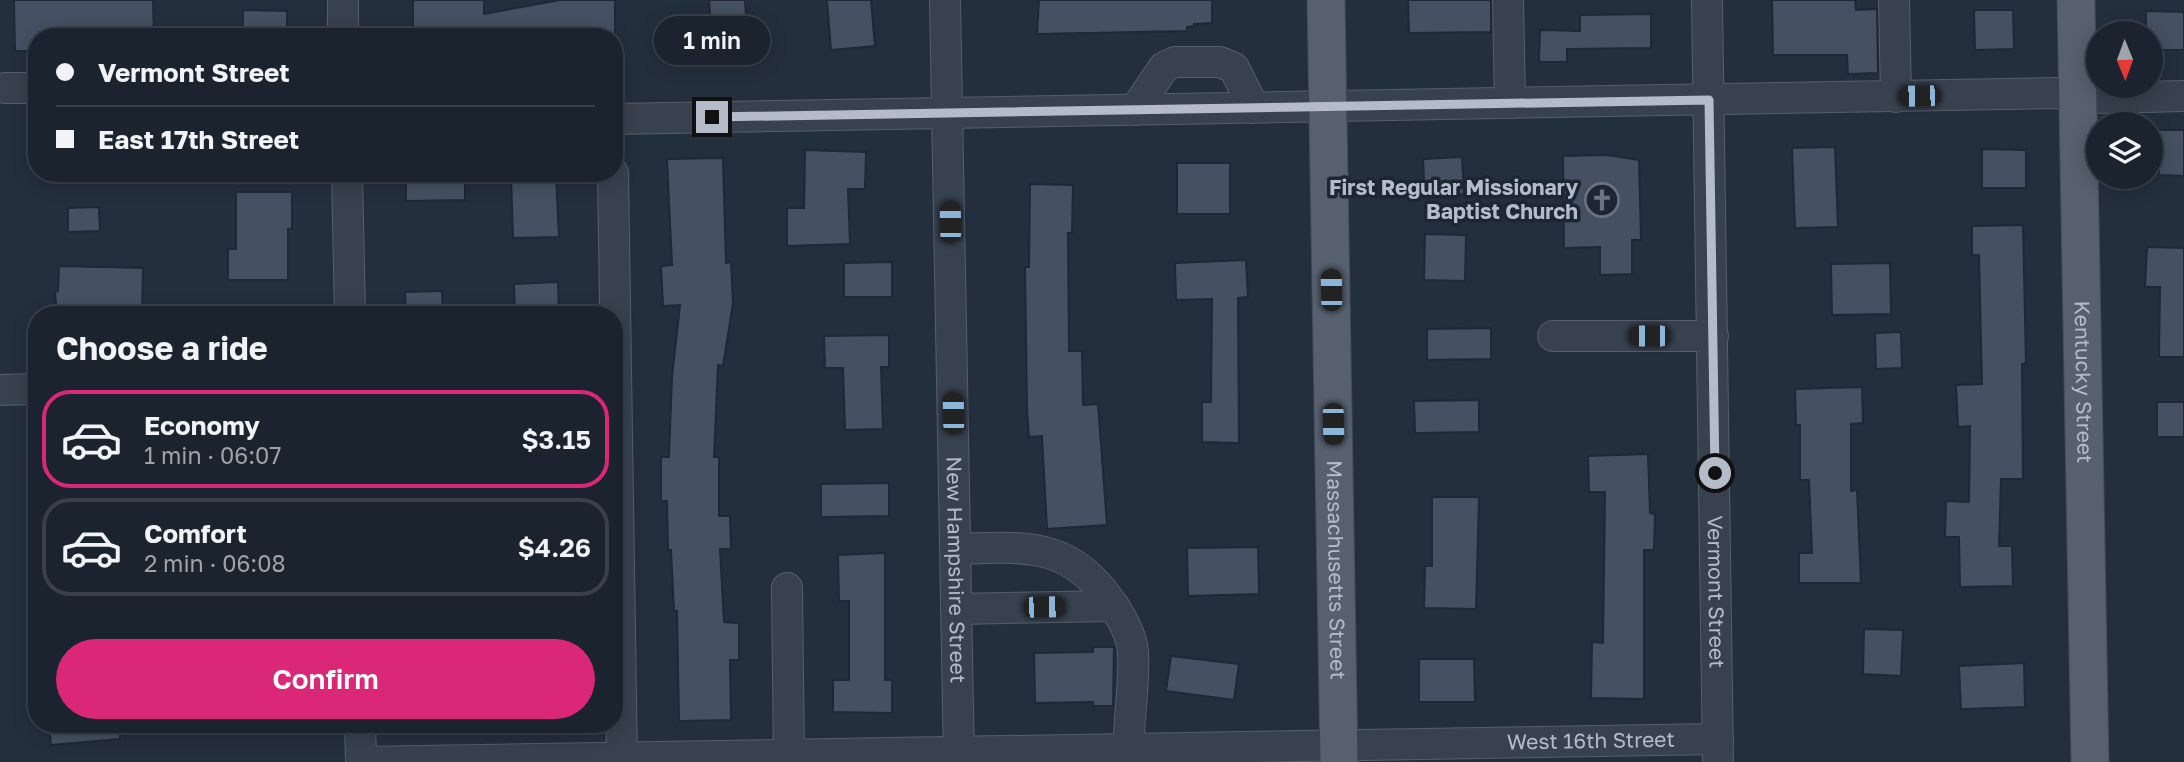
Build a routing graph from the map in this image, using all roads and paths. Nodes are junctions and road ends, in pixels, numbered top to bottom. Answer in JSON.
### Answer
{"nodes":[{"id":1,"x":342,"y":0,"type":"edge"},
{"id":2,"x":945,"y":0,"type":"edge"},
{"id":3,"x":1326,"y":0,"type":"edge"},
{"id":4,"x":1508,"y":0,"type":"edge"},
{"id":5,"x":1707,"y":0,"type":"edge"},
{"id":6,"x":1894,"y":0,"type":"edge"},
{"id":7,"x":2076,"y":0,"type":"edge"},
{"id":8,"x":343,"y":28,"type":"edge"},
{"id":9,"x":28,"y":88,"type":"edge"},
{"id":10,"x":5,"y":89,"type":"dead end"},
{"id":11,"x":2078,"y":95,"type":"junction"},
{"id":12,"x":2184,"y":96,"type":"edge"},
{"id":13,"x":1896,"y":97,"type":"junction"},
{"id":14,"x":1709,"y":100,"type":"junction"},
{"id":15,"x":1510,"y":103,"type":"junction"},
{"id":16,"x":1328,"y":107,"type":"junction"},
{"id":17,"x":1255,"y":108,"type":"junction"},
{"id":18,"x":1135,"y":110,"type":"junction"},
{"id":19,"x":948,"y":113,"type":"junction"},
{"id":20,"x":623,"y":119,"type":"edge"},
{"id":21,"x":347,"y":182,"type":"edge"},
{"id":22,"x":613,"y":182,"type":"edge"},
{"id":23,"x":350,"y":306,"type":"edge"},
{"id":24,"x":615,"y":306,"type":"edge"},
{"id":25,"x":1553,"y":336,"type":"dead end"},
{"id":26,"x":1713,"y":336,"type":"junction"},
{"id":27,"x":28,"y":389,"type":"edge"},
{"id":28,"x":0,"y":390,"type":"edge"},
{"id":29,"x":955,"y":549,"type":"junction"},
{"id":30,"x":787,"y":588,"type":"dead end"},
{"id":31,"x":1114,"y":606,"type":"junction"},
{"id":32,"x":956,"y":609,"type":"junction"},
{"id":33,"x":360,"y":733,"type":"edge"},
{"id":34,"x":622,"y":733,"type":"edge"},
{"id":35,"x":1129,"y":749,"type":"junction"},
{"id":36,"x":1718,"y":750,"type":"edge"},
{"id":37,"x":1339,"y":754,"type":"edge"},
{"id":38,"x":958,"y":756,"type":"edge"},
{"id":39,"x":789,"y":758,"type":"edge"},
{"id":40,"x":622,"y":760,"type":"edge"},
{"id":41,"x":361,"y":762,"type":"edge"},
{"id":42,"x":2090,"y":762,"type":"edge"}],
"edges":[{"from":1,"to":8,"type":"street"},
{"from":2,"to":19,"type":"street","name":"New Hampshire Street"},
{"from":3,"to":16,"type":"main road","name":"Massachusetts Street"},
{"from":4,"to":15,"type":"street"},
{"from":5,"to":14,"type":"street","name":"Vermont Street"},
{"from":6,"to":13,"type":"street"},
{"from":7,"to":11,"type":"main road","name":"Kentucky Street"},
{"from":9,"to":10,"type":"street"},
{"from":11,"to":12,"type":"street"},
{"from":11,"to":13,"type":"street"},
{"from":11,"to":42,"type":"main road","name":"Kentucky Street"},
{"from":13,"to":14,"type":"street"},
{"from":14,"to":15,"type":"street"},
{"from":14,"to":26,"type":"street","name":"Vermont Street"},
{"from":15,"to":16,"type":"street"},
{"from":16,"to":17,"type":"street"},
{"from":16,"to":37,"type":"main road","name":"Massachusetts Street"},
{"from":17,"to":18,"type":"street"},
{"from":17,"to":18,"type":"street"},
{"from":18,"to":19,"type":"street"},
{"from":19,"to":20,"type":"street"},
{"from":19,"to":29,"type":"street","name":"New Hampshire Street"},
{"from":21,"to":23,"type":"street"},
{"from":22,"to":24,"type":"street"},
{"from":25,"to":26,"type":"street"},
{"from":26,"to":36,"type":"street","name":"Vermont Street"},
{"from":27,"to":28,"type":"street"},
{"from":29,"to":31,"type":"street"},
{"from":29,"to":32,"type":"street","name":"New Hampshire Street"},
{"from":30,"to":39,"type":"street"},
{"from":31,"to":32,"type":"street"},
{"from":31,"to":35,"type":"street"},
{"from":32,"to":38,"type":"street","name":"New Hampshire Street"},
{"from":33,"to":41,"type":"street"},
{"from":34,"to":40,"type":"street"},
{"from":35,"to":37,"type":"street","name":"West 16th Street"},
{"from":35,"to":38,"type":"street","name":"West 16th Street"},
{"from":36,"to":37,"type":"street","name":"West 16th Street"},
{"from":38,"to":39,"type":"street","name":"West 16th Street"},
{"from":39,"to":40,"type":"street","name":"West 16th Street"},
{"from":40,"to":41,"type":"street","name":"West 16th Street"}]}
